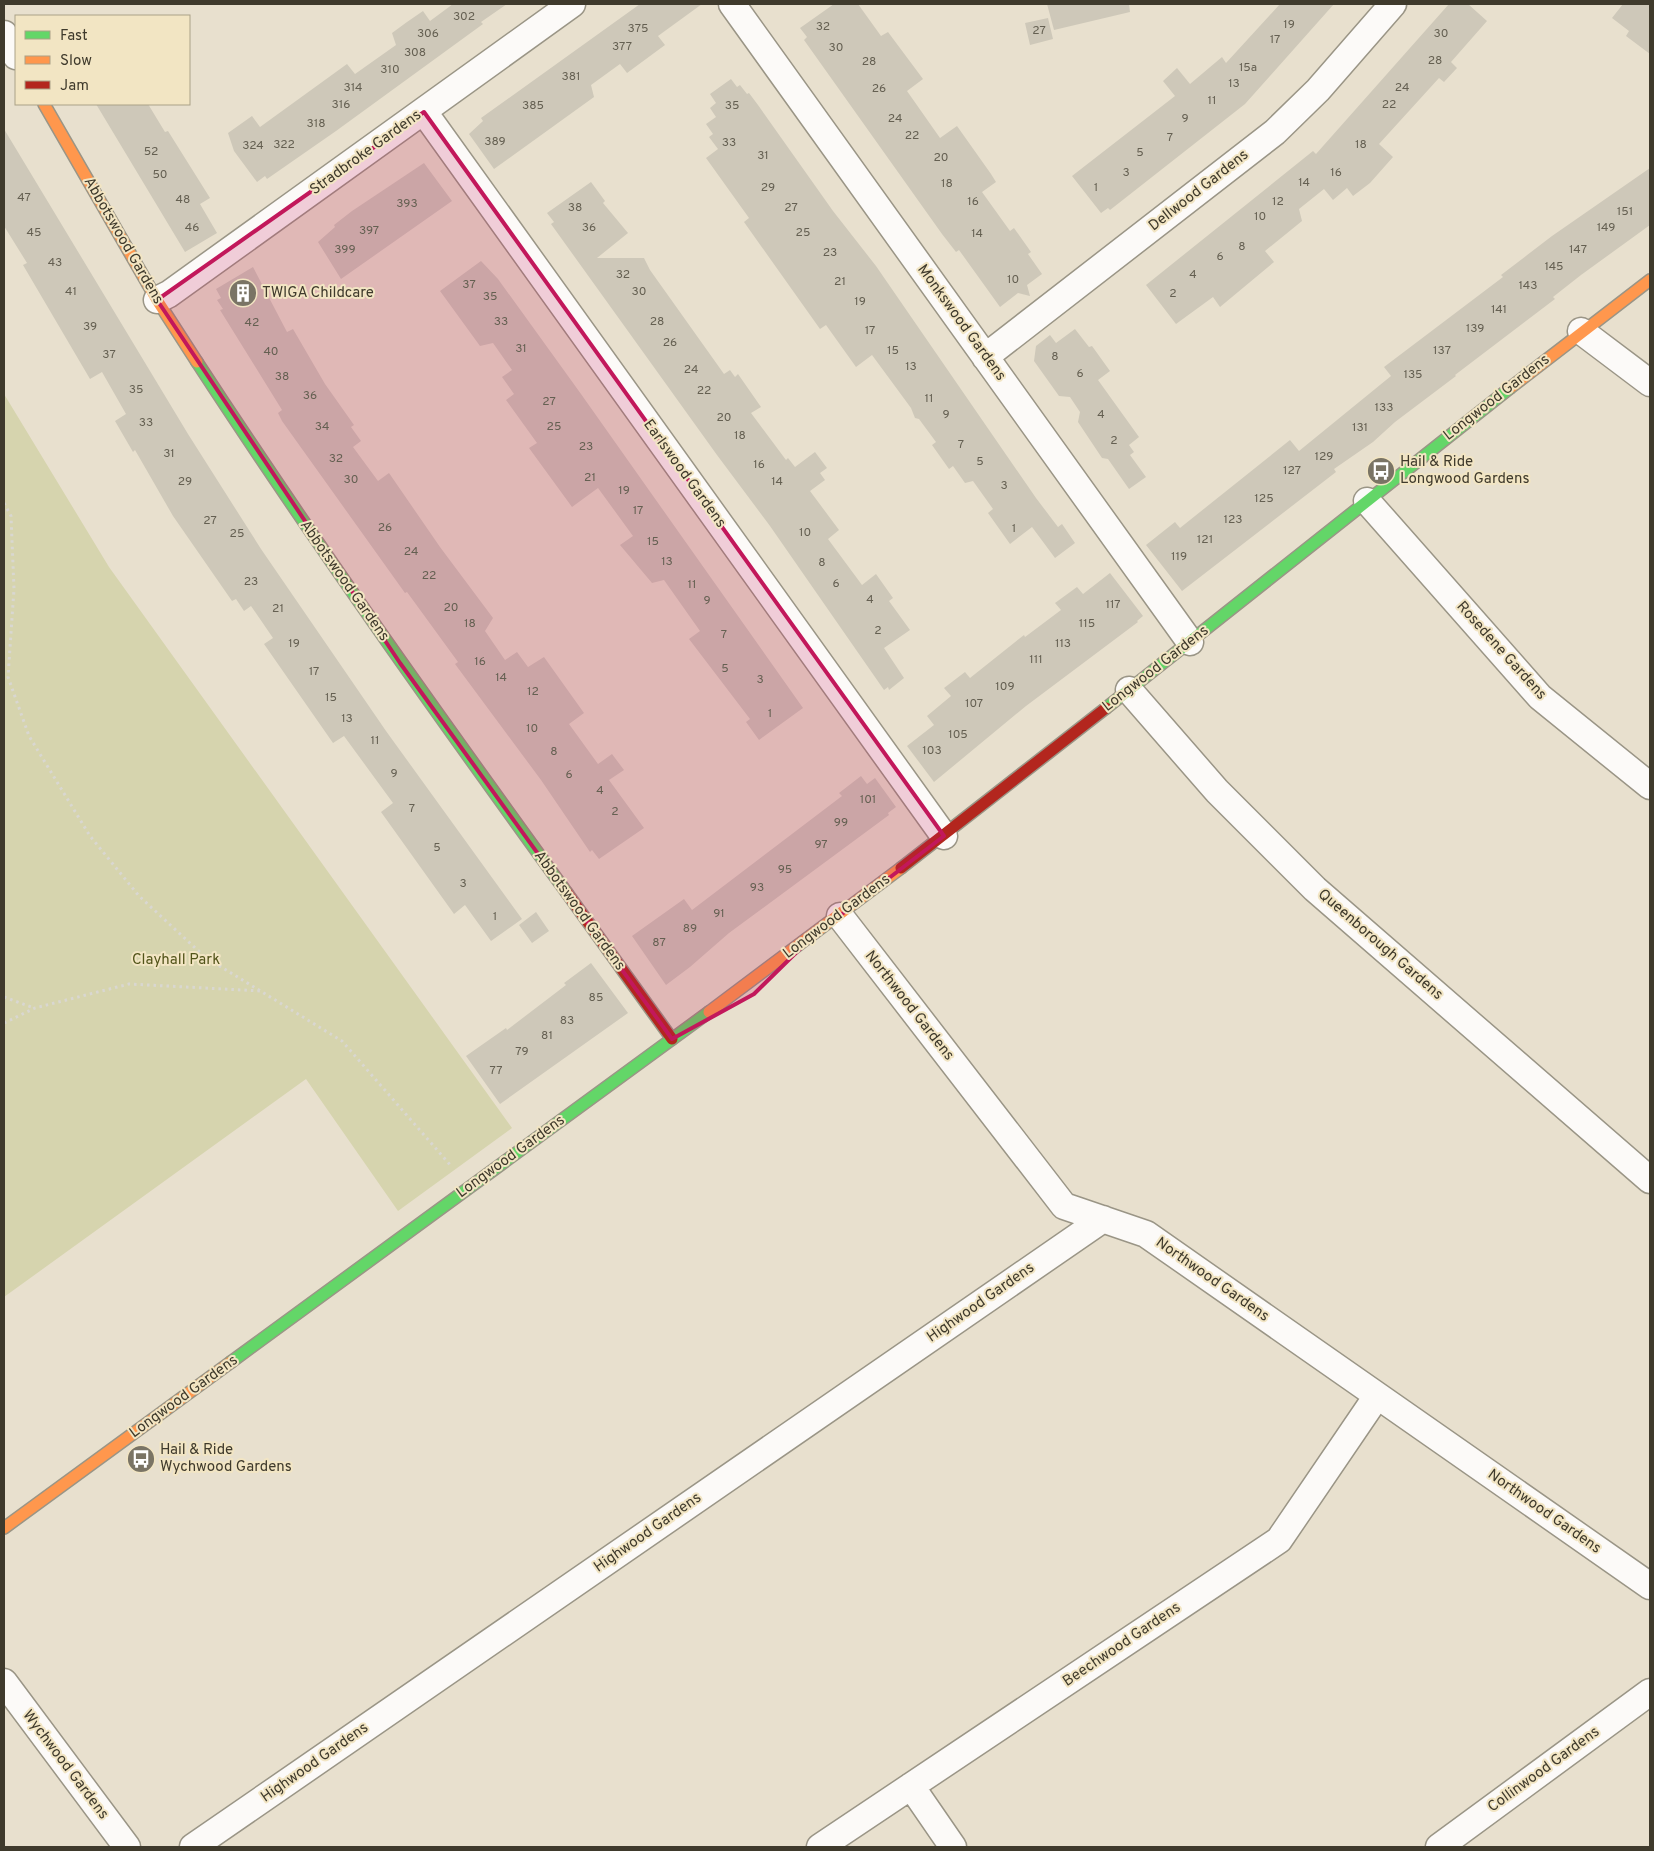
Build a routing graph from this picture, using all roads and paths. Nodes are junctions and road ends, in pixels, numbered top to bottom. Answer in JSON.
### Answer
{"nodes":[{"id":1,"x":572,"y":4,"type":"edge"},
{"id":2,"x":732,"y":4,"type":"edge"},
{"id":3,"x":1393,"y":4,"type":"edge"},
{"id":4,"x":4,"y":34,"type":"edge"},
{"id":5,"x":15,"y":54,"type":"edge"},
{"id":6,"x":45,"y":105,"type":"edge"},
{"id":7,"x":424,"y":112,"type":"junction"},
{"id":8,"x":1650,"y":280,"type":"edge"},
{"id":9,"x":157,"y":300,"type":"junction"},
{"id":10,"x":1581,"y":331,"type":"junction"},
{"id":11,"x":985,"y":357,"type":"junction"},
{"id":12,"x":1650,"y":383,"type":"edge"},
{"id":13,"x":1367,"y":501,"type":"junction"},
{"id":14,"x":4,"y":503,"type":"edge"},
{"id":15,"x":1190,"y":642,"type":"junction"},
{"id":16,"x":8,"y":677,"type":"junction"},
{"id":17,"x":4,"y":680,"type":"edge"},
{"id":18,"x":1129,"y":690,"type":"junction"},
{"id":19,"x":1650,"y":786,"type":"edge"},
{"id":20,"x":944,"y":836,"type":"junction"},
{"id":21,"x":840,"y":916,"type":"junction"},
{"id":22,"x":812,"y":937,"type":"junction"},
{"id":23,"x":774,"y":978,"type":"dead end"},
{"id":24,"x":261,"y":992,"type":"junction"},
{"id":25,"x":4,"y":997,"type":"edge"},
{"id":26,"x":737,"y":1006,"type":"dead end"},
{"id":27,"x":35,"y":1008,"type":"junction"},
{"id":28,"x":4,"y":1023,"type":"edge"},
{"id":29,"x":687,"y":1028,"type":"junction"},
{"id":30,"x":672,"y":1039,"type":"junction"},
{"id":31,"x":1650,"y":1180,"type":"edge"},
{"id":32,"x":469,"y":1188,"type":"junction"},
{"id":33,"x":1102,"y":1219,"type":"junction"},
{"id":34,"x":1377,"y":1396,"type":"junction"},
{"id":35,"x":4,"y":1528,"type":"edge"},
{"id":36,"x":1650,"y":1586,"type":"edge"},
{"id":37,"x":4,"y":1682,"type":"edge"},
{"id":38,"x":1650,"y":1692,"type":"edge"},
{"id":39,"x":910,"y":1786,"type":"junction"},
{"id":40,"x":127,"y":1847,"type":"edge"},
{"id":41,"x":193,"y":1847,"type":"edge"},
{"id":42,"x":820,"y":1847,"type":"edge"},
{"id":43,"x":953,"y":1847,"type":"edge"},
{"id":44,"x":1439,"y":1847,"type":"edge"}],
"edges":[{"from":1,"to":7,"type":"street","name":"Stradbroke Gardens"},
{"from":2,"to":11,"type":"street","name":"Monkswood Gardens"},
{"from":3,"to":11,"type":"street","name":"Dellwood Gardens"},
{"from":4,"to":5,"type":"street"},
{"from":6,"to":9,"type":"street","name":"Abbotswood Gardens"},
{"from":7,"to":9,"type":"street","name":"Stradbroke Gardens"},
{"from":7,"to":20,"type":"street","name":"Earlswood Gardens"},
{"from":8,"to":10,"type":"street","name":"Longwood Gardens"},
{"from":9,"to":30,"type":"street","name":"Abbotswood Gardens"},
{"from":10,"to":12,"type":"street"},
{"from":10,"to":13,"type":"street","name":"Longwood Gardens"},
{"from":11,"to":15,"type":"street","name":"Monkswood Gardens"},
{"from":13,"to":15,"type":"street","name":"Longwood Gardens"},
{"from":13,"to":19,"type":"street","name":"Rosedene Gardens"},
{"from":14,"to":16,"type":"path"},
{"from":15,"to":18,"type":"street","name":"Longwood Gardens"},
{"from":16,"to":17,"type":"path"},
{"from":16,"to":24,"type":"path"},
{"from":18,"to":20,"type":"street","name":"Longwood Gardens"},
{"from":18,"to":31,"type":"street","name":"Queenborough Gardens"},
{"from":20,"to":21,"type":"street","name":"Longwood Gardens"},
{"from":21,"to":22,"type":"street","name":"Longwood Gardens"},
{"from":21,"to":33,"type":"street","name":"Northwood Gardens"},
{"from":22,"to":23,"type":"street"},
{"from":22,"to":29,"type":"street","name":"Longwood Gardens"},
{"from":24,"to":27,"type":"path"},
{"from":24,"to":32,"type":"path"},
{"from":25,"to":27,"type":"path"},
{"from":26,"to":29,"type":"street"},
{"from":27,"to":28,"type":"path"},
{"from":29,"to":30,"type":"street","name":"Longwood Gardens"},
{"from":30,"to":32,"type":"street","name":"Longwood Gardens"},
{"from":32,"to":35,"type":"street","name":"Longwood Gardens"},
{"from":33,"to":34,"type":"street","name":"Northwood Gardens"},
{"from":33,"to":41,"type":"street","name":"Highwood Gardens"},
{"from":34,"to":36,"type":"street","name":"Northwood Gardens"},
{"from":34,"to":39,"type":"street","name":"Beechwood Gardens"},
{"from":37,"to":40,"type":"street","name":"Wychwood Gardens"},
{"from":38,"to":44,"type":"street","name":"Collinwood Gardens"},
{"from":39,"to":42,"type":"street","name":"Beechwood Gardens"},
{"from":39,"to":43,"type":"street"}]}
